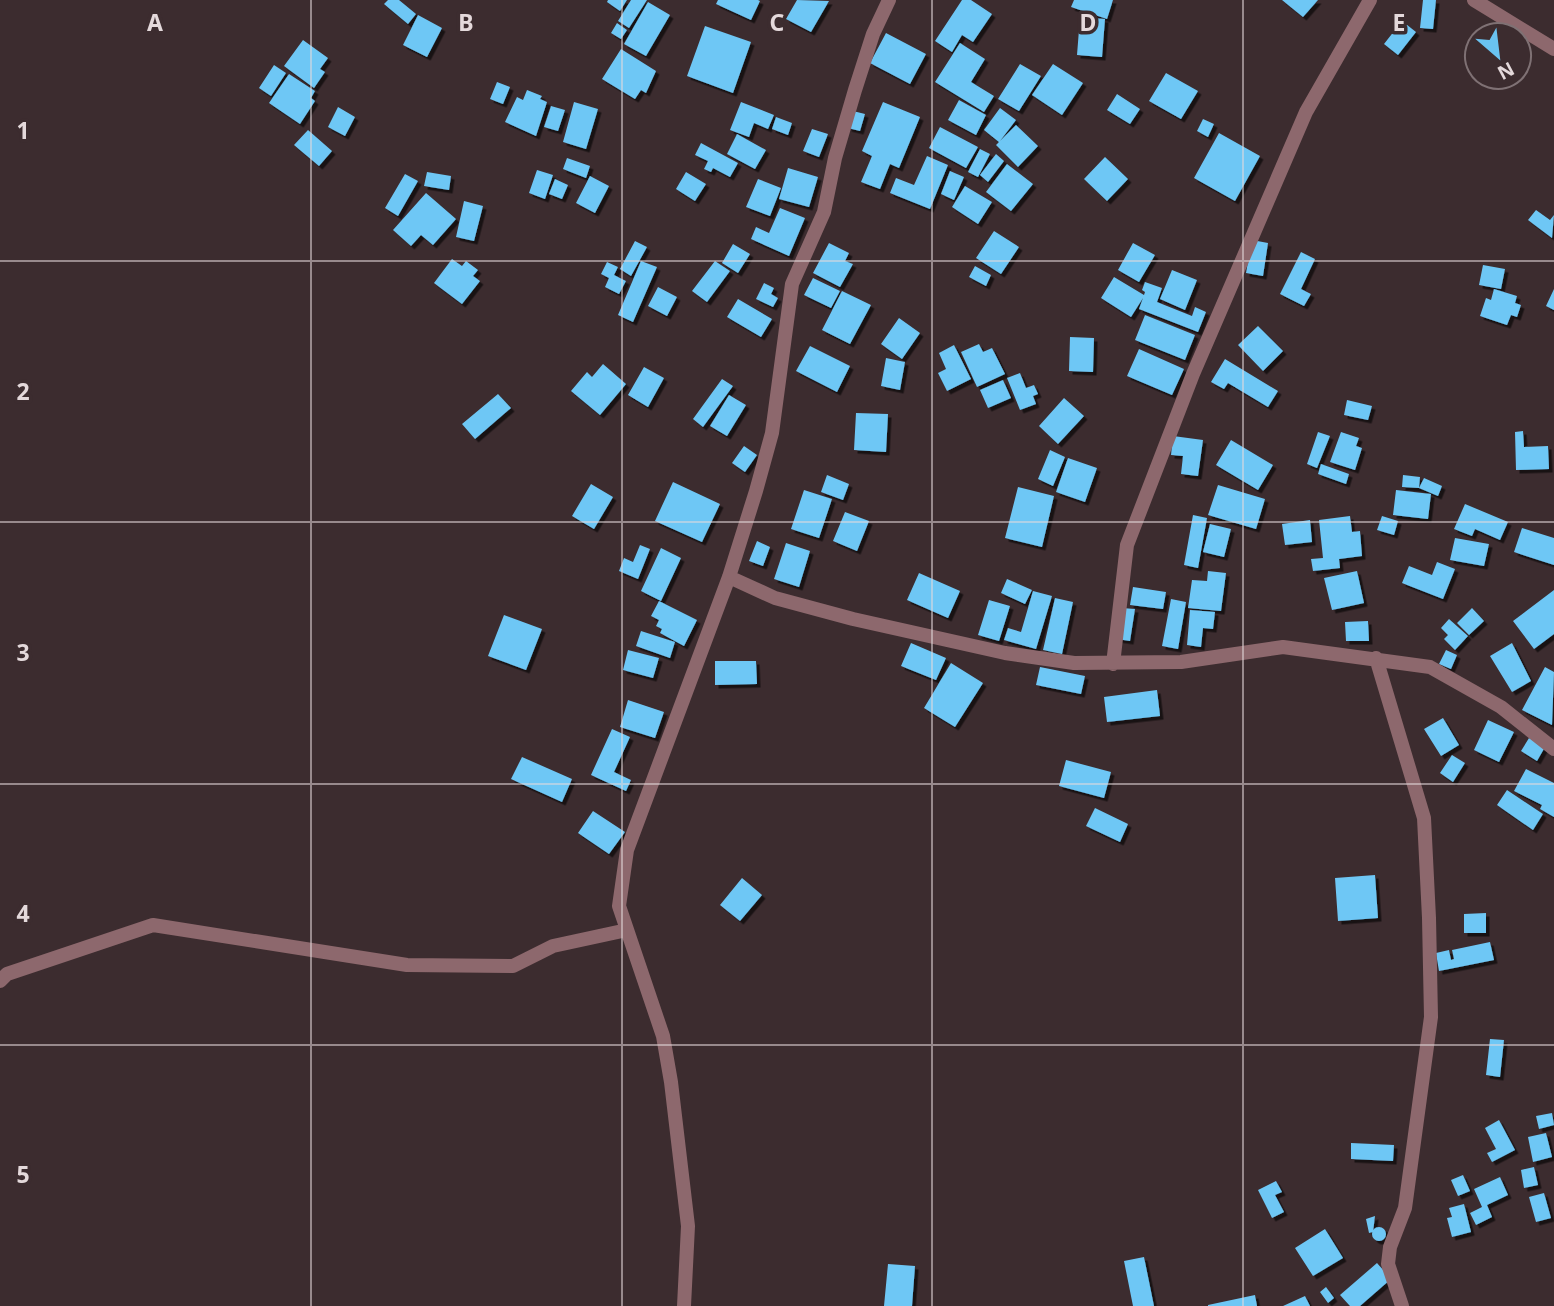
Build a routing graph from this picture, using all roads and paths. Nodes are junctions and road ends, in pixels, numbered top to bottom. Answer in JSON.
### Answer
{"nodes":[{"id":1,"x":889,"y":0,"type":"edge"},
{"id":2,"x":1370,"y":0,"type":"edge"},
{"id":3,"x":1474,"y":0,"type":"edge"},
{"id":4,"x":1554,"y":49,"type":"edge"},
{"id":5,"x":729,"y":577,"type":"junction"},
{"id":6,"x":1376,"y":658,"type":"junction"},
{"id":7,"x":1113,"y":664,"type":"junction"},
{"id":8,"x":1554,"y":749,"type":"edge"},
{"id":9,"x":627,"y":930,"type":"junction"},
{"id":10,"x":0,"y":981,"type":"edge"},
{"id":11,"x":684,"y":1306,"type":"edge"},
{"id":12,"x":1402,"y":1306,"type":"edge"}],
"edges":[{"from":1,"to":5,"type":"street"},
{"from":2,"to":7,"type":"street"},
{"from":3,"to":4,"type":"street"},
{"from":5,"to":7,"type":"street"},
{"from":5,"to":9,"type":"street"},
{"from":6,"to":7,"type":"street"},
{"from":6,"to":8,"type":"street"},
{"from":6,"to":12,"type":"street"},
{"from":9,"to":10,"type":"street"},
{"from":9,"to":11,"type":"street"}]}
